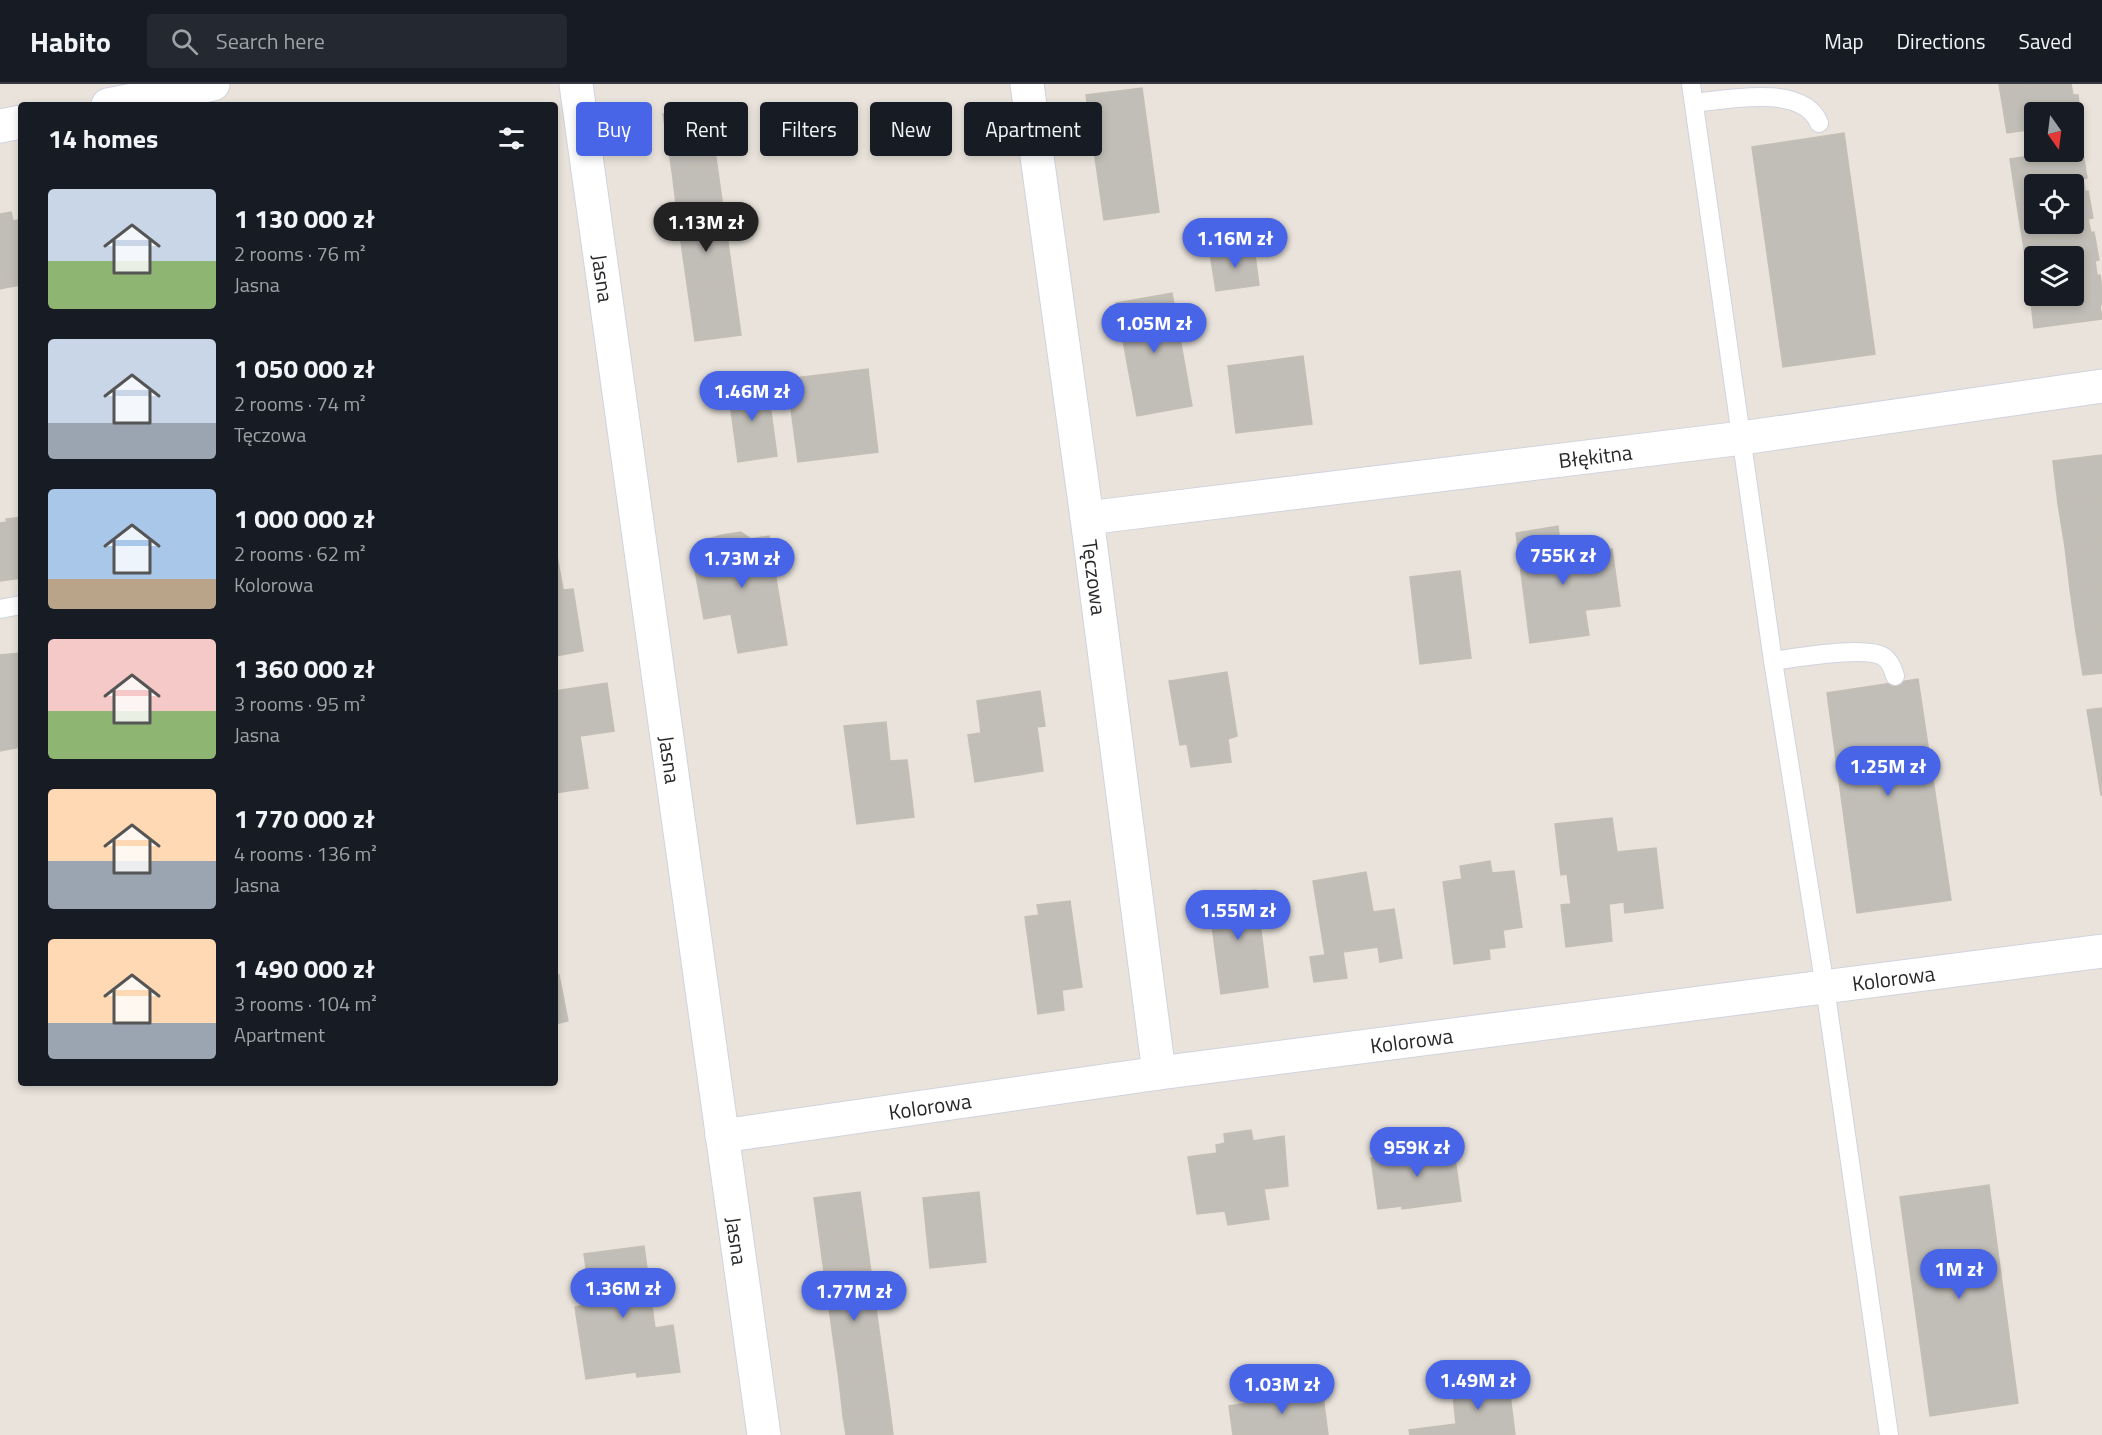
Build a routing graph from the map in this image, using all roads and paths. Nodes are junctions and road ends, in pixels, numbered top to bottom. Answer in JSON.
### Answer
{"nodes":[{"id":1,"x":213,"y":84,"type":"edge"},
{"id":2,"x":576,"y":84,"type":"edge"},
{"id":3,"x":1027,"y":84,"type":"edge"},
{"id":4,"x":1692,"y":84,"type":"edge"},
{"id":5,"x":123,"y":102,"type":"edge"},
{"id":6,"x":1694,"y":103,"type":"junction"},
{"id":7,"x":18,"y":123,"type":"edge"},
{"id":8,"x":1819,"y":123,"type":"dead end"},
{"id":9,"x":0,"y":126,"type":"edge"},
{"id":10,"x":2102,"y":386,"type":"edge"},
{"id":11,"x":1742,"y":438,"type":"junction"},
{"id":12,"x":1087,"y":518,"type":"junction"},
{"id":13,"x":18,"y":606,"type":"edge"},
{"id":14,"x":0,"y":609,"type":"edge"},
{"id":15,"x":1773,"y":661,"type":"junction"},
{"id":16,"x":1895,"y":676,"type":"dead end"},
{"id":17,"x":2102,"y":951,"type":"edge"},
{"id":18,"x":1825,"y":987,"type":"junction"},
{"id":19,"x":1159,"y":1073,"type":"junction"},
{"id":20,"x":722,"y":1136,"type":"junction"},
{"id":21,"x":764,"y":1435,"type":"edge"},
{"id":22,"x":1889,"y":1435,"type":"edge"}],
"edges":[{"from":1,"to":5,"type":"street"},
{"from":2,"to":20,"type":"street","name":"Jasna"},
{"from":3,"to":12,"type":"street","name":"Tęczowa"},
{"from":4,"to":6,"type":"lane"},
{"from":6,"to":8,"type":"lane"},
{"from":6,"to":11,"type":"lane"},
{"from":7,"to":9,"type":"street"},
{"from":10,"to":11,"type":"street","name":"Błękitna"},
{"from":11,"to":12,"type":"street","name":"Błękitna"},
{"from":11,"to":15,"type":"lane"},
{"from":12,"to":19,"type":"street","name":"Tęczowa"},
{"from":13,"to":14,"type":"lane"},
{"from":15,"to":16,"type":"lane"},
{"from":15,"to":18,"type":"lane"},
{"from":17,"to":18,"type":"street","name":"Kolorowa"},
{"from":18,"to":19,"type":"street","name":"Kolorowa"},
{"from":18,"to":22,"type":"lane"},
{"from":19,"to":20,"type":"street","name":"Kolorowa"},
{"from":20,"to":21,"type":"street","name":"Jasna"}]}
